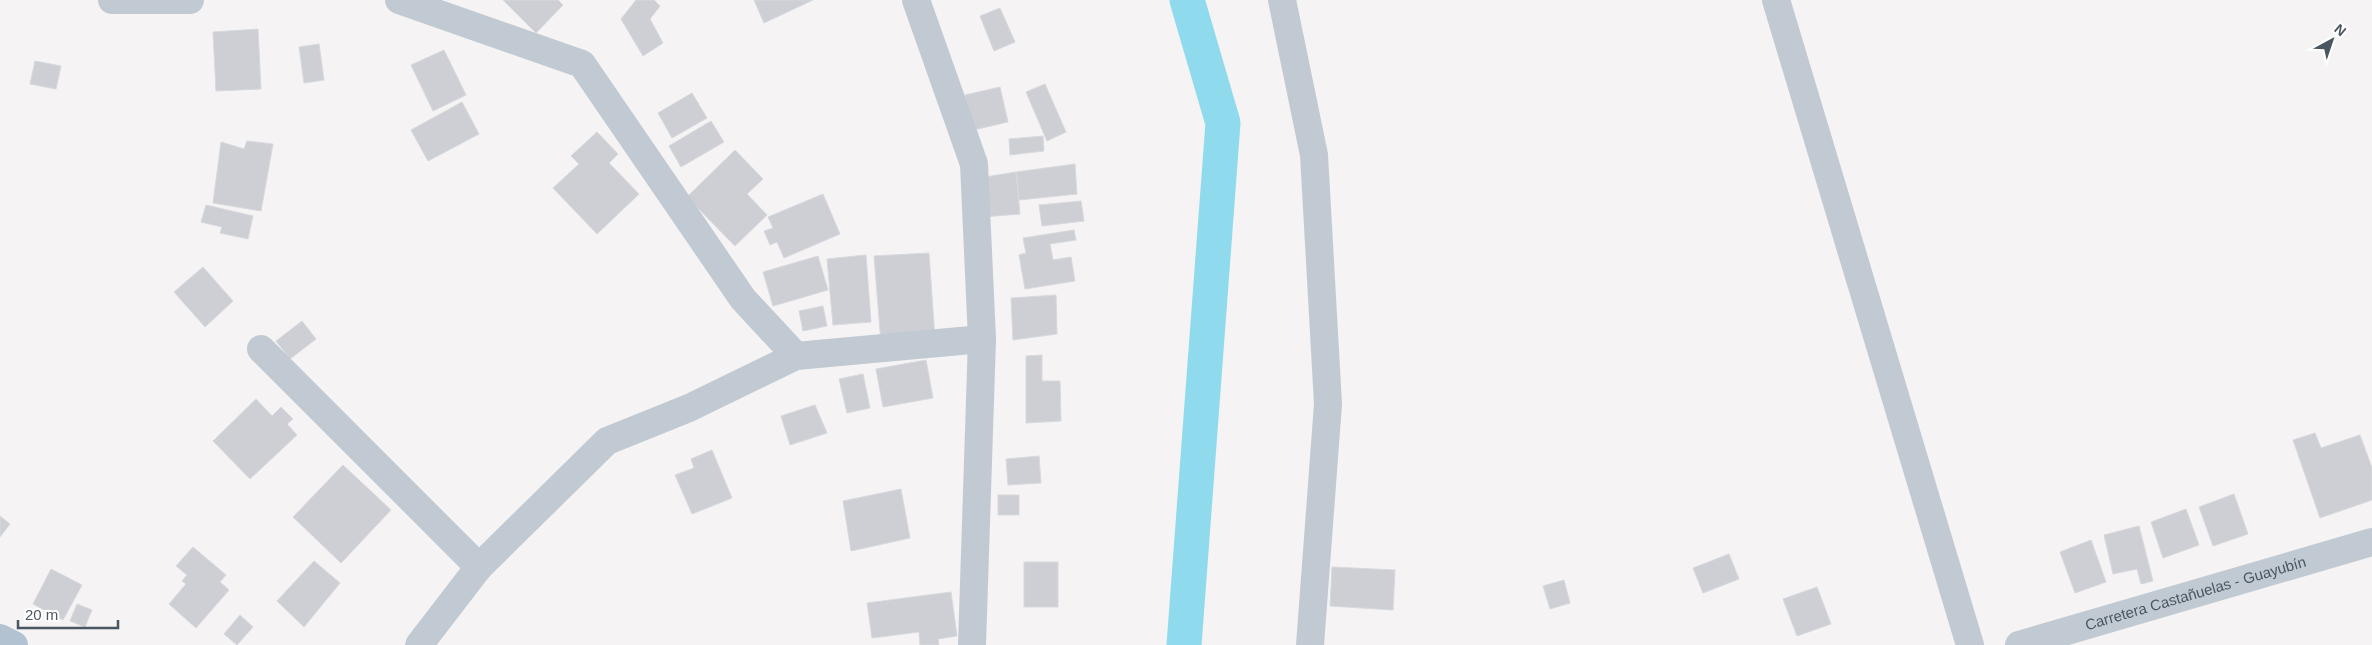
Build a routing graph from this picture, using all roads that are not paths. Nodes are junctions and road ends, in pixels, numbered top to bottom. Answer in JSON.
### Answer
{"nodes":[{"id":1,"x":112,"y":0,"type":"edge"},
{"id":2,"x":190,"y":0,"type":"edge"},
{"id":3,"x":399,"y":0,"type":"edge"},
{"id":4,"x":916,"y":0,"type":"edge"},
{"id":5,"x":1282,"y":0,"type":"edge"},
{"id":6,"x":1776,"y":0,"type":"edge"},
{"id":7,"x":982,"y":339,"type":"junction"},
{"id":8,"x":261,"y":349,"type":"dead end"},
{"id":9,"x":796,"y":356,"type":"junction"},
{"id":10,"x":2372,"y":542,"type":"edge"},
{"id":11,"x":479,"y":567,"type":"junction"},
{"id":12,"x":0,"y":638,"type":"edge"},
{"id":13,"x":14,"y":645,"type":"edge"},
{"id":14,"x":418,"y":645,"type":"edge"},
{"id":15,"x":972,"y":645,"type":"edge"},
{"id":16,"x":1310,"y":645,"type":"edge"},
{"id":17,"x":1970,"y":645,"type":"edge"},
{"id":18,"x":2019,"y":645,"type":"edge"}],
"edges":[{"from":1,"to":2,"type":"street"},
{"from":3,"to":9,"type":"street"},
{"from":4,"to":7,"type":"street"},
{"from":5,"to":16,"type":"street"},
{"from":6,"to":17,"type":"street"},
{"from":7,"to":9,"type":"street"},
{"from":7,"to":15,"type":"street"},
{"from":8,"to":11,"type":"street"},
{"from":9,"to":11,"type":"street"},
{"from":10,"to":18,"type":"street","name":"Carretera Castañuelas - Guayubín"},
{"from":11,"to":14,"type":"street"},
{"from":12,"to":13,"type":"main road"}]}
